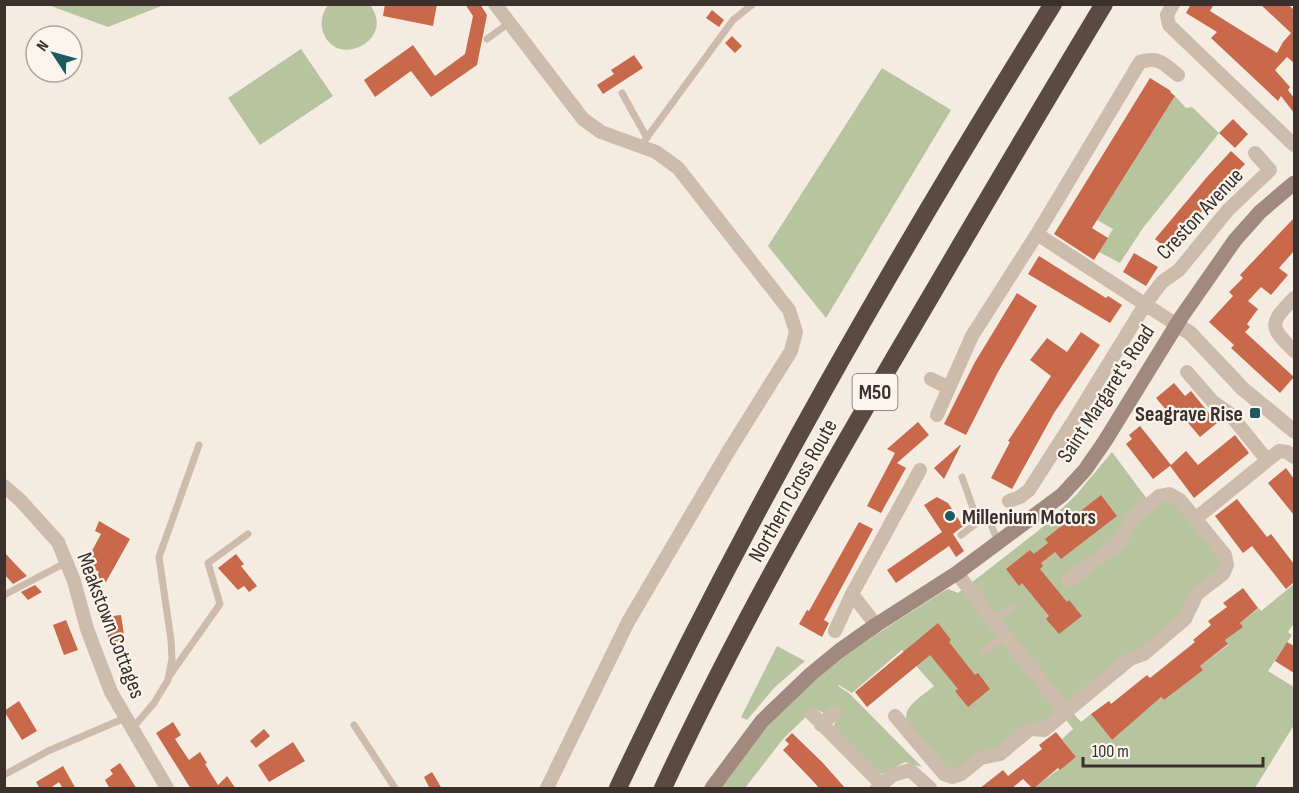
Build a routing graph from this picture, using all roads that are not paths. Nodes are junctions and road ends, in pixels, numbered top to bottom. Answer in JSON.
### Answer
{"nodes":[{"id":1,"x":495,"y":4,"type":"edge"},
{"id":2,"x":753,"y":4,"type":"edge"},
{"id":3,"x":1053,"y":4,"type":"edge"},
{"id":4,"x":1104,"y":4,"type":"edge"},
{"id":5,"x":1173,"y":4,"type":"edge"},
{"id":6,"x":509,"y":23,"type":"junction"},
{"id":7,"x":487,"y":39,"type":"dead end"},
{"id":8,"x":1178,"y":75,"type":"dead end"},
{"id":9,"x":622,"y":93,"type":"dead end"},
{"id":10,"x":644,"y":143,"type":"junction"},
{"id":11,"x":1294,"y":145,"type":"edge"},
{"id":12,"x":1255,"y":153,"type":"dead end"},
{"id":13,"x":1294,"y":183,"type":"edge"},
{"id":14,"x":1036,"y":234,"type":"junction"},
{"id":15,"x":1294,"y":298,"type":"edge"},
{"id":16,"x":1146,"y":303,"type":"junction"},
{"id":17,"x":1177,"y":325,"type":"junction"},
{"id":18,"x":1294,"y":351,"type":"edge"},
{"id":19,"x":1187,"y":372,"type":"dead end"},
{"id":20,"x":931,"y":379,"type":"dead end"},
{"id":21,"x":949,"y":388,"type":"junction"},
{"id":22,"x":937,"y":415,"type":"dead end"},
{"id":23,"x":1294,"y":430,"type":"edge"},
{"id":24,"x":199,"y":445,"type":"dead end"},
{"id":25,"x":1294,"y":457,"type":"edge"},
{"id":26,"x":1267,"y":460,"type":"junction"},
{"id":27,"x":920,"y":470,"type":"dead end"},
{"id":28,"x":962,"y":477,"type":"dead end"},
{"id":29,"x":4,"y":486,"type":"edge"},
{"id":30,"x":1009,"y":501,"type":"dead end"},
{"id":31,"x":986,"y":511,"type":"dead end"},
{"id":32,"x":1195,"y":519,"type":"junction"},
{"id":33,"x":978,"y":522,"type":"junction"},
{"id":34,"x":991,"y":525,"type":"junction"},
{"id":35,"x":248,"y":534,"type":"dead end"},
{"id":36,"x":961,"y":534,"type":"dead end"},
{"id":37,"x":1000,"y":542,"type":"junction"},
{"id":38,"x":67,"y":562,"type":"junction"},
{"id":39,"x":957,"y":573,"type":"junction"},
{"id":40,"x":1068,"y":581,"type":"dead end"},
{"id":41,"x":852,"y":594,"type":"junction"},
{"id":42,"x":4,"y":595,"type":"edge"},
{"id":43,"x":1013,"y":606,"type":"dead end"},
{"id":44,"x":993,"y":621,"type":"junction"},
{"id":45,"x":876,"y":625,"type":"junction"},
{"id":46,"x":835,"y":630,"type":"dead end"},
{"id":47,"x":1004,"y":635,"type":"junction"},
{"id":48,"x":985,"y":651,"type":"dead end"},
{"id":49,"x":169,"y":677,"type":"junction"},
{"id":50,"x":1065,"y":711,"type":"junction"},
{"id":51,"x":836,"y":712,"type":"dead end"},
{"id":52,"x":896,"y":716,"type":"dead end"},
{"id":53,"x":128,"y":724,"type":"junction"},
{"id":54,"x":354,"y":725,"type":"dead end"},
{"id":55,"x":4,"y":775,"type":"edge"},
{"id":56,"x":879,"y":786,"type":"edge"},
{"id":57,"x":167,"y":789,"type":"edge"},
{"id":58,"x":395,"y":789,"type":"edge"},
{"id":59,"x":547,"y":789,"type":"edge"},
{"id":60,"x":618,"y":789,"type":"edge"},
{"id":61,"x":663,"y":789,"type":"edge"},
{"id":62,"x":712,"y":789,"type":"edge"},
{"id":63,"x":930,"y":789,"type":"edge"}],
"edges":[{"from":1,"to":6,"type":"street"},
{"from":2,"to":10,"type":"lane"},
{"from":3,"to":60,"type":"highway","name":"Northern Cross Route","number":"M50"},
{"from":4,"to":61,"type":"highway","name":"Northern Cross Route","number":"M50"},
{"from":5,"to":11,"type":"street"},
{"from":6,"to":7,"type":"lane"},
{"from":6,"to":10,"type":"street"},
{"from":8,"to":14,"type":"street"},
{"from":9,"to":10,"type":"lane"},
{"from":10,"to":59,"type":"street"},
{"from":12,"to":16,"type":"street","name":"Creston Avenue"},
{"from":13,"to":17,"type":"main road","name":"Saint Margaret's Road"},
{"from":14,"to":16,"type":"street"},
{"from":14,"to":21,"type":"street"},
{"from":15,"to":18,"type":"street"},
{"from":16,"to":17,"type":"street"},
{"from":16,"to":30,"type":"street"},
{"from":17,"to":23,"type":"street"},
{"from":17,"to":37,"type":"main road","name":"Saint Margaret's Road"},
{"from":19,"to":26,"type":"street"},
{"from":20,"to":21,"type":"street"},
{"from":21,"to":22,"type":"street"},
{"from":24,"to":49,"type":"lane"},
{"from":25,"to":26,"type":"street"},
{"from":26,"to":32,"type":"street"},
{"from":27,"to":41,"type":"street"},
{"from":28,"to":33,"type":"lane"},
{"from":29,"to":38,"type":"street","name":"Meakstown Cottages"},
{"from":31,"to":34,"type":"lane"},
{"from":32,"to":40,"type":"street"},
{"from":32,"to":50,"type":"street"},
{"from":33,"to":34,"type":"lane"},
{"from":33,"to":36,"type":"lane"},
{"from":34,"to":37,"type":"lane"},
{"from":35,"to":49,"type":"lane"},
{"from":37,"to":39,"type":"main road","name":"Saint Margaret's Road"},
{"from":38,"to":42,"type":"lane"},
{"from":38,"to":53,"type":"street","name":"Meakstown Cottages"},
{"from":39,"to":44,"type":"street"},
{"from":39,"to":45,"type":"main road","name":"Saint Margaret's Road"},
{"from":41,"to":45,"type":"street"},
{"from":41,"to":46,"type":"street"},
{"from":43,"to":44,"type":"lane"},
{"from":44,"to":47,"type":"street"},
{"from":45,"to":62,"type":"main road","name":"Saint Margaret's Road"},
{"from":47,"to":48,"type":"lane"},
{"from":47,"to":50,"type":"street"},
{"from":49,"to":53,"type":"lane"},
{"from":50,"to":52,"type":"street"},
{"from":51,"to":56,"type":"street"},
{"from":53,"to":55,"type":"lane"},
{"from":53,"to":57,"type":"street","name":"Meakstown Cottages"},
{"from":54,"to":58,"type":"lane"},
{"from":56,"to":63,"type":"street"}]}
